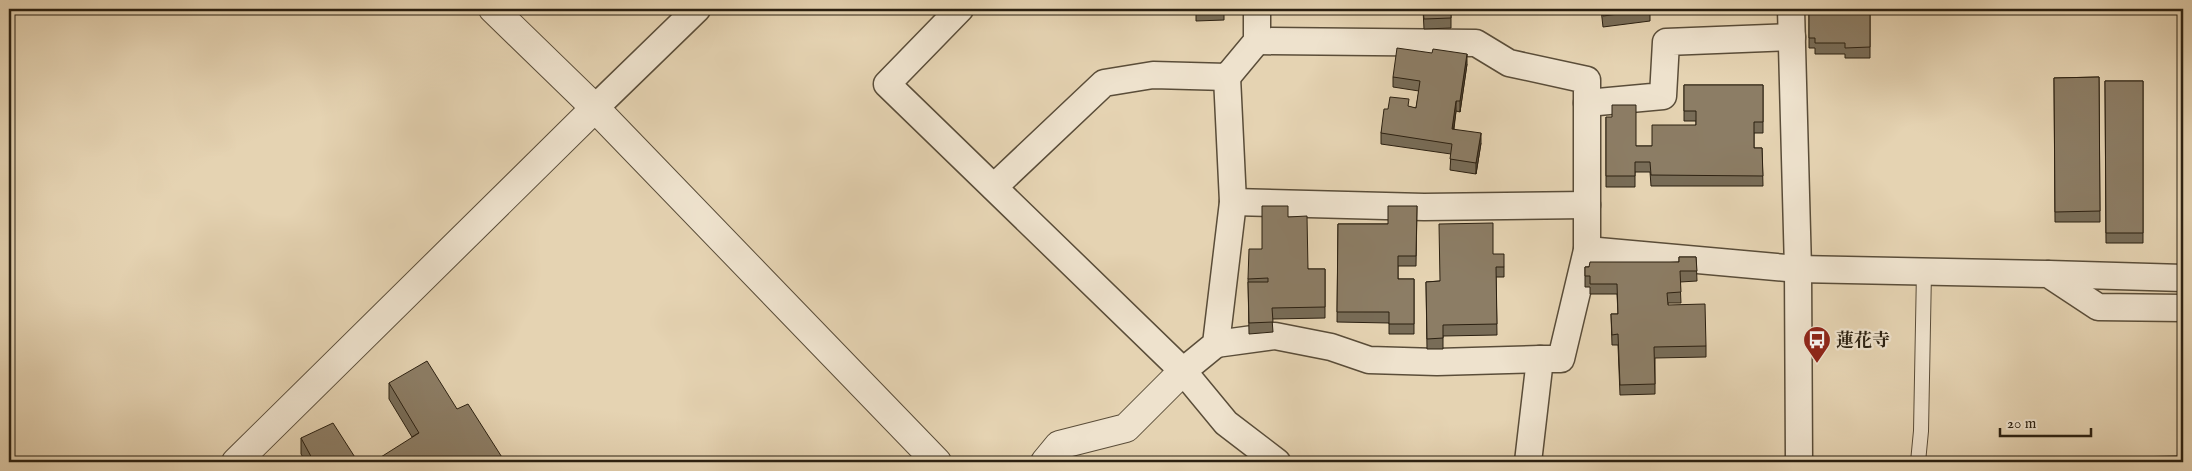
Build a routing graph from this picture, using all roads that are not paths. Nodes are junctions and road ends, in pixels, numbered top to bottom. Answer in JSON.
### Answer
{"nodes":[{"id":1,"x":493,"y":9,"type":"edge"},
{"id":2,"x":697,"y":9,"type":"edge"},
{"id":3,"x":960,"y":9,"type":"edge"},
{"id":4,"x":1257,"y":9,"type":"edge"},
{"id":5,"x":1791,"y":9,"type":"edge"},
{"id":6,"x":1792,"y":37,"type":"junction"},
{"id":7,"x":1257,"y":41,"type":"junction"},
{"id":8,"x":1227,"y":77,"type":"junction"},
{"id":9,"x":1587,"y":103,"type":"junction"},
{"id":10,"x":595,"y":108,"type":"junction"},
{"id":11,"x":994,"y":187,"type":"junction"},
{"id":12,"x":1233,"y":202,"type":"junction"},
{"id":13,"x":1587,"y":205,"type":"junction"},
{"id":14,"x":1587,"y":250,"type":"junction"},
{"id":15,"x":1798,"y":269,"type":"junction"},
{"id":16,"x":1924,"y":271,"type":"junction"},
{"id":17,"x":2048,"y":274,"type":"junction"},
{"id":18,"x":2183,"y":278,"type":"edge"},
{"id":19,"x":2183,"y":308,"type":"edge"},
{"id":20,"x":1216,"y":344,"type":"junction"},
{"id":21,"x":1540,"y":359,"type":"junction"},
{"id":22,"x":1183,"y":371,"type":"junction"},
{"id":23,"x":236,"y":462,"type":"edge"},
{"id":24,"x":937,"y":462,"type":"edge"},
{"id":25,"x":1045,"y":462,"type":"edge"},
{"id":26,"x":1276,"y":462,"type":"edge"},
{"id":27,"x":1528,"y":462,"type":"edge"},
{"id":28,"x":1799,"y":462,"type":"edge"},
{"id":29,"x":1918,"y":462,"type":"edge"}],
"edges":[{"from":1,"to":10,"type":"street"},
{"from":2,"to":10,"type":"street"},
{"from":3,"to":11,"type":"street"},
{"from":4,"to":7,"type":"street"},
{"from":5,"to":6,"type":"street"},
{"from":6,"to":9,"type":"street"},
{"from":6,"to":15,"type":"street"},
{"from":7,"to":8,"type":"street"},
{"from":7,"to":9,"type":"street"},
{"from":8,"to":11,"type":"street"},
{"from":8,"to":12,"type":"street"},
{"from":9,"to":13,"type":"street"},
{"from":10,"to":23,"type":"street"},
{"from":10,"to":24,"type":"street"},
{"from":11,"to":22,"type":"street"},
{"from":12,"to":13,"type":"street"},
{"from":12,"to":20,"type":"street"},
{"from":13,"to":14,"type":"street"},
{"from":14,"to":15,"type":"street"},
{"from":14,"to":21,"type":"street"},
{"from":15,"to":16,"type":"street"},
{"from":15,"to":28,"type":"street"},
{"from":16,"to":17,"type":"street"},
{"from":16,"to":29,"type":"lane"},
{"from":17,"to":18,"type":"street"},
{"from":17,"to":19,"type":"street"},
{"from":20,"to":21,"type":"street"},
{"from":20,"to":22,"type":"street"},
{"from":21,"to":27,"type":"street"},
{"from":22,"to":25,"type":"street"},
{"from":22,"to":26,"type":"street"}]}
